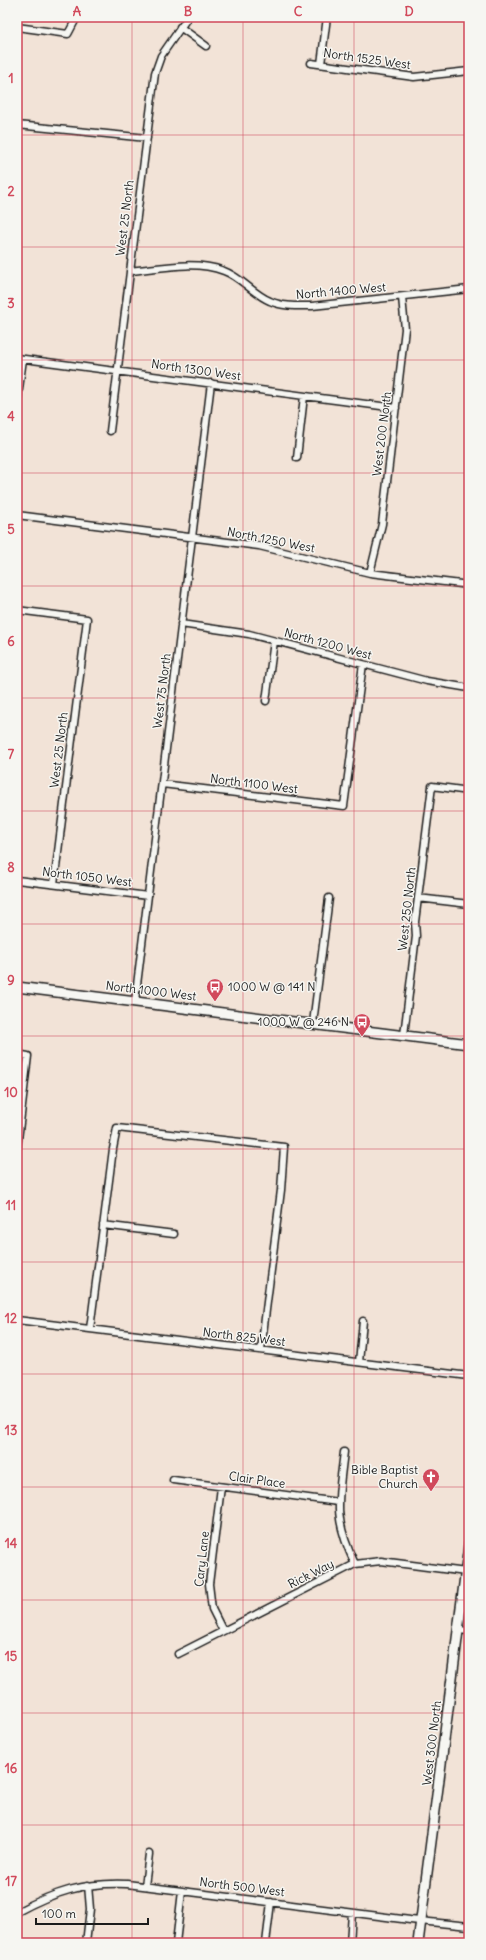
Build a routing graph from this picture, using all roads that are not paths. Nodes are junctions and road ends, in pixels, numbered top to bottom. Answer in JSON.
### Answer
{"nodes":[{"id":1,"x":77,"y":17,"type":"edge"},
{"id":2,"x":188,"y":17,"type":"edge"},
{"id":3,"x":327,"y":17,"type":"edge"},
{"id":4,"x":180,"y":26,"type":"junction"},
{"id":5,"x":17,"y":27,"type":"edge"},
{"id":6,"x":206,"y":46,"type":"dead end"},
{"id":7,"x":311,"y":63,"type":"dead end"},
{"id":8,"x":321,"y":64,"type":"junction"},
{"id":9,"x":469,"y":71,"type":"edge"},
{"id":10,"x":17,"y":125,"type":"edge"},
{"id":11,"x":147,"y":138,"type":"junction"},
{"id":12,"x":130,"y":271,"type":"junction"},
{"id":13,"x":469,"y":289,"type":"edge"},
{"id":14,"x":402,"y":296,"type":"junction"},
{"id":15,"x":20,"y":358,"type":"edge"},
{"id":16,"x":118,"y":371,"type":"junction"},
{"id":17,"x":210,"y":383,"type":"junction"},
{"id":18,"x":304,"y":396,"type":"junction"},
{"id":19,"x":17,"y":404,"type":"edge"},
{"id":20,"x":396,"y":408,"type":"junction"},
{"id":21,"x":110,"y":431,"type":"dead end"},
{"id":22,"x":297,"y":458,"type":"dead end"},
{"id":23,"x":17,"y":515,"type":"edge"},
{"id":24,"x":192,"y":537,"type":"junction"},
{"id":25,"x":370,"y":573,"type":"junction"},
{"id":26,"x":469,"y":585,"type":"edge"},
{"id":27,"x":17,"y":610,"type":"edge"},
{"id":28,"x":181,"y":624,"type":"junction"},
{"id":29,"x":274,"y":641,"type":"junction"},
{"id":30,"x":363,"y":664,"type":"junction"},
{"id":31,"x":469,"y":688,"type":"edge"},
{"id":32,"x":266,"y":701,"type":"dead end"},
{"id":33,"x":162,"y":784,"type":"junction"},
{"id":34,"x":469,"y":791,"type":"edge"},
{"id":35,"x":20,"y":880,"type":"edge"},
{"id":36,"x":54,"y":884,"type":"junction"},
{"id":37,"x":148,"y":896,"type":"junction"},
{"id":38,"x":329,"y":898,"type":"dead end"},
{"id":39,"x":418,"y":898,"type":"junction"},
{"id":40,"x":469,"y":904,"type":"edge"},
{"id":41,"x":17,"y":987,"type":"edge"},
{"id":42,"x":135,"y":1001,"type":"junction"},
{"id":43,"x":313,"y":1024,"type":"junction"},
{"id":44,"x":404,"y":1035,"type":"junction"},
{"id":45,"x":469,"y":1044,"type":"edge"},
{"id":46,"x":17,"y":1054,"type":"edge"},
{"id":47,"x":17,"y":1148,"type":"edge"},
{"id":48,"x":103,"y":1225,"type":"junction"},
{"id":49,"x":174,"y":1234,"type":"dead end"},
{"id":50,"x":17,"y":1320,"type":"edge"},
{"id":51,"x":363,"y":1322,"type":"dead end"},
{"id":52,"x":90,"y":1329,"type":"junction"},
{"id":53,"x":261,"y":1350,"type":"junction"},
{"id":54,"x":359,"y":1362,"type":"junction"},
{"id":55,"x":469,"y":1376,"type":"edge"},
{"id":56,"x":344,"y":1452,"type":"dead end"},
{"id":57,"x":173,"y":1480,"type":"dead end"},
{"id":58,"x":221,"y":1487,"type":"junction"},
{"id":59,"x":338,"y":1502,"type":"junction"},
{"id":60,"x":469,"y":1545,"type":"edge"},
{"id":61,"x":355,"y":1564,"type":"junction"},
{"id":62,"x":466,"y":1572,"type":"junction"},
{"id":63,"x":458,"y":1630,"type":"junction"},
{"id":64,"x":223,"y":1631,"type":"junction"},
{"id":65,"x":469,"y":1631,"type":"edge"},
{"id":66,"x":178,"y":1654,"type":"dead end"},
{"id":67,"x":149,"y":1854,"type":"dead end"},
{"id":68,"x":88,"y":1885,"type":"junction"},
{"id":69,"x":145,"y":1886,"type":"junction"},
{"id":70,"x":182,"y":1891,"type":"junction"},
{"id":71,"x":271,"y":1902,"type":"junction"},
{"id":72,"x":17,"y":1912,"type":"edge"},
{"id":73,"x":352,"y":1912,"type":"junction"},
{"id":74,"x":421,"y":1921,"type":"junction"},
{"id":75,"x":469,"y":1926,"type":"edge"},
{"id":76,"x":86,"y":1943,"type":"edge"},
{"id":77,"x":176,"y":1943,"type":"edge"},
{"id":78,"x":266,"y":1943,"type":"edge"},
{"id":79,"x":350,"y":1943,"type":"edge"},
{"id":80,"x":418,"y":1943,"type":"edge"}],
"edges":[{"from":1,"to":5,"type":"street"},
{"from":2,"to":4,"type":"street","name":"West 25 North"},
{"from":3,"to":8,"type":"street"},
{"from":4,"to":6,"type":"street"},
{"from":4,"to":11,"type":"street","name":"West 25 North"},
{"from":7,"to":8,"type":"street","name":"North 1525 West"},
{"from":8,"to":9,"type":"street","name":"North 1525 West"},
{"from":10,"to":11,"type":"street"},
{"from":11,"to":12,"type":"street","name":"West 25 North"},
{"from":12,"to":14,"type":"street","name":"North 1400 West"},
{"from":12,"to":16,"type":"street","name":"West 25 North"},
{"from":13,"to":14,"type":"street","name":"North 1400 West"},
{"from":14,"to":20,"type":"street","name":"West 200 North"},
{"from":15,"to":16,"type":"street","name":"North 1300 West"},
{"from":15,"to":19,"type":"street"},
{"from":16,"to":17,"type":"street","name":"North 1300 West"},
{"from":16,"to":21,"type":"street","name":"West 25 North"},
{"from":17,"to":18,"type":"street","name":"North 1300 West"},
{"from":17,"to":24,"type":"street","name":"West 75 North"},
{"from":18,"to":20,"type":"street","name":"North 1300 West"},
{"from":18,"to":22,"type":"street"},
{"from":20,"to":25,"type":"street","name":"West 200 North"},
{"from":23,"to":24,"type":"street","name":"North 1250 West"},
{"from":24,"to":25,"type":"street","name":"North 1250 West"},
{"from":24,"to":28,"type":"street","name":"West 75 North"},
{"from":25,"to":26,"type":"street","name":"North 1250 West"},
{"from":27,"to":36,"type":"street","name":"West 25 North"},
{"from":28,"to":29,"type":"street","name":"North 1200 West"},
{"from":28,"to":33,"type":"street","name":"West 75 North"},
{"from":29,"to":30,"type":"street","name":"North 1200 West"},
{"from":29,"to":32,"type":"street"},
{"from":30,"to":31,"type":"street","name":"North 1200 West"},
{"from":30,"to":33,"type":"street","name":"North 1100 West"},
{"from":33,"to":37,"type":"street","name":"West 75 North"},
{"from":34,"to":39,"type":"street","name":"West 250 North"},
{"from":35,"to":36,"type":"street","name":"North 1050 West"},
{"from":36,"to":37,"type":"street","name":"North 1050 West"},
{"from":37,"to":42,"type":"street","name":"West 75 North"},
{"from":38,"to":43,"type":"street"},
{"from":39,"to":40,"type":"street"},
{"from":39,"to":44,"type":"street","name":"West 250 North"},
{"from":41,"to":42,"type":"main road","name":"North 1000 West"},
{"from":42,"to":43,"type":"main road","name":"North 1000 West"},
{"from":43,"to":44,"type":"main road","name":"North 1000 West"},
{"from":44,"to":45,"type":"main road","name":"North 1000 West"},
{"from":46,"to":47,"type":"street"},
{"from":48,"to":49,"type":"street"},
{"from":48,"to":52,"type":"street"},
{"from":48,"to":53,"type":"street"},
{"from":50,"to":52,"type":"street","name":"North 825 West"},
{"from":51,"to":54,"type":"street"},
{"from":52,"to":53,"type":"street","name":"North 825 West"},
{"from":53,"to":54,"type":"street","name":"North 825 West"},
{"from":54,"to":55,"type":"street","name":"North 825 West"},
{"from":56,"to":59,"type":"street"},
{"from":57,"to":58,"type":"street","name":"Clair Place"},
{"from":58,"to":59,"type":"street","name":"Clair Place"},
{"from":58,"to":64,"type":"street","name":"Cary Lane"},
{"from":59,"to":61,"type":"street"},
{"from":60,"to":62,"type":"main road","name":"West 300 North"},
{"from":61,"to":62,"type":"street","name":"Rick Way"},
{"from":61,"to":64,"type":"street","name":"Rick Way"},
{"from":62,"to":63,"type":"main road","name":"West 300 North"},
{"from":63,"to":65,"type":"street"},
{"from":63,"to":74,"type":"main road","name":"West 300 North"},
{"from":64,"to":66,"type":"street","name":"Rick Way"},
{"from":67,"to":69,"type":"street"},
{"from":68,"to":69,"type":"street","name":"North 500 West"},
{"from":68,"to":72,"type":"street","name":"North 500 West"},
{"from":68,"to":76,"type":"street"},
{"from":69,"to":70,"type":"street","name":"North 500 West"},
{"from":70,"to":71,"type":"street","name":"North 500 West"},
{"from":70,"to":77,"type":"street"},
{"from":71,"to":73,"type":"street","name":"North 500 West"},
{"from":71,"to":78,"type":"street"},
{"from":73,"to":74,"type":"street","name":"North 500 West"},
{"from":73,"to":79,"type":"street"},
{"from":74,"to":75,"type":"street","name":"North 500 West"},
{"from":74,"to":80,"type":"main road","name":"West 300 North"}]}
